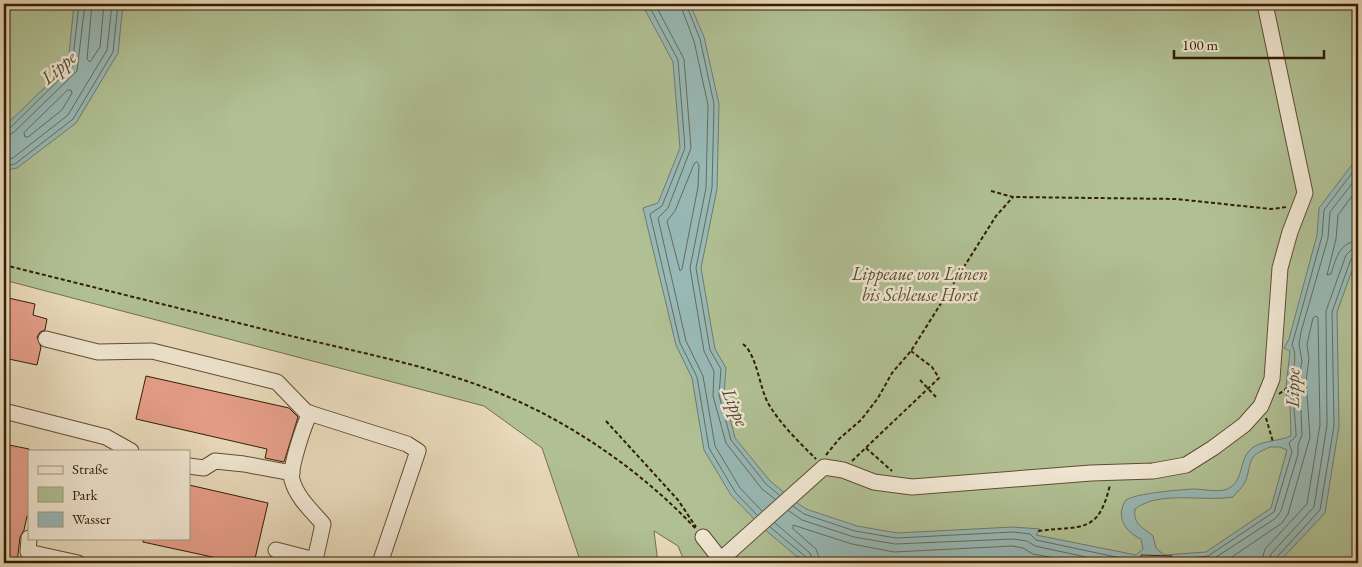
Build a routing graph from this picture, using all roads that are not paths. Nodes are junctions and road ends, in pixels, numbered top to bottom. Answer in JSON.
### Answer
{"nodes":[{"id":1,"x":1265,"y":4,"type":"edge"},
{"id":2,"x":46,"y":339,"type":"dead end"},
{"id":3,"x":4,"y":411,"type":"edge"},
{"id":4,"x":310,"y":413,"type":"junction"},
{"id":5,"x":129,"y":450,"type":"edge"},
{"id":6,"x":190,"y":466,"type":"edge"},
{"id":7,"x":292,"y":473,"type":"junction"},
{"id":8,"x":704,"y":538,"type":"road end"},
{"id":9,"x":29,"y":540,"type":"edge"},
{"id":10,"x":276,"y":550,"type":"dead end"},
{"id":11,"x":722,"y":559,"type":"edge"},
{"id":12,"x":78,"y":563,"type":"edge"},
{"id":13,"x":380,"y":563,"type":"edge"}],
"edges":[{"from":1,"to":11,"type":"street"},
{"from":2,"to":4,"type":"street"},
{"from":3,"to":5,"type":"street"},
{"from":4,"to":7,"type":"street"},
{"from":4,"to":13,"type":"street"},
{"from":6,"to":7,"type":"street"},
{"from":7,"to":10,"type":"street"},
{"from":8,"to":11,"type":"street"},
{"from":9,"to":12,"type":"street"}]}
